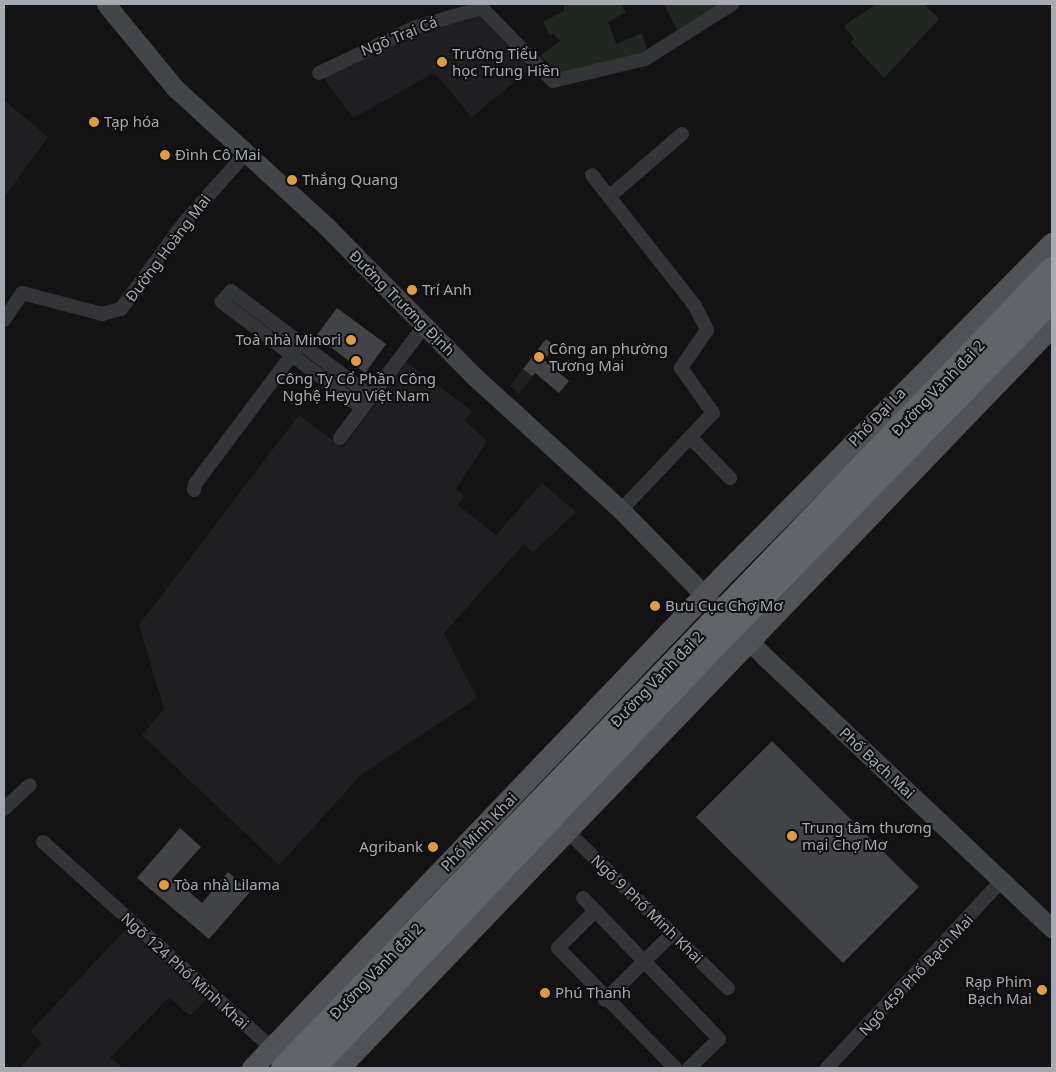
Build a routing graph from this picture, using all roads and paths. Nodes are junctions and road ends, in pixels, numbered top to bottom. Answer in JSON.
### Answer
{"nodes":[{"id":1,"x":106,"y":4,"type":"edge"},
{"id":2,"x":732,"y":4,"type":"edge"},
{"id":3,"x":320,"y":73,"type":"dead end"},
{"id":4,"x":682,"y":134,"type":"dead end"},
{"id":5,"x":246,"y":152,"type":"junction"},
{"id":6,"x":592,"y":175,"type":"dead end"},
{"id":7,"x":610,"y":196,"type":"junction"},
{"id":8,"x":1052,"y":243,"type":"edge"},
{"id":9,"x":1052,"y":270,"type":"edge"},
{"id":10,"x":1052,"y":298,"type":"edge"},
{"id":11,"x":4,"y":320,"type":"edge"},
{"id":12,"x":424,"y":326,"type":"junction"},
{"id":13,"x":1052,"y":326,"type":"edge"},
{"id":14,"x":301,"y":344,"type":"junction"},
{"id":15,"x":292,"y":355,"type":"junction"},
{"id":16,"x":371,"y":396,"type":"junction"},
{"id":17,"x":362,"y":408,"type":"junction"},
{"id":18,"x":340,"y":438,"type":"dead end"},
{"id":19,"x":691,"y":438,"type":"junction"},
{"id":20,"x":819,"y":477,"type":"junction"},
{"id":21,"x":730,"y":478,"type":"dead end"},
{"id":22,"x":194,"y":490,"type":"dead end"},
{"id":23,"x":621,"y":510,"type":"junction"},
{"id":24,"x":865,"y":518,"type":"junction"},
{"id":25,"x":705,"y":595,"type":"junction"},
{"id":26,"x":750,"y":642,"type":"junction"},
{"id":27,"x":30,"y":785,"type":"dead end"},
{"id":28,"x":4,"y":809,"type":"edge"},
{"id":29,"x":567,"y":831,"type":"junction"},
{"id":30,"x":43,"y":842,"type":"dead end"},
{"id":31,"x":1003,"y":879,"type":"junction"},
{"id":32,"x":583,"y":898,"type":"dead end"},
{"id":33,"x":595,"y":911,"type":"junction"},
{"id":34,"x":1052,"y":928,"type":"edge"},
{"id":35,"x":672,"y":934,"type":"junction"},
{"id":36,"x":645,"y":961,"type":"junction"},
{"id":37,"x":728,"y":988,"type":"dead end"},
{"id":38,"x":605,"y":1000,"type":"junction"},
{"id":39,"x":277,"y":1058,"type":"edge"},
{"id":40,"x":252,"y":1068,"type":"edge"},
{"id":41,"x":312,"y":1068,"type":"edge"},
{"id":42,"x":339,"y":1068,"type":"edge"},
{"id":43,"x":675,"y":1068,"type":"edge"},
{"id":44,"x":689,"y":1068,"type":"edge"},
{"id":45,"x":826,"y":1068,"type":"edge"}],
"edges":[{"from":1,"to":5,"type":"main road","name":"Đường Trương Định"},
{"from":2,"to":3,"type":"street","name":"Ngõ Trại Cá"},
{"from":4,"to":7,"type":"street"},
{"from":5,"to":11,"type":"street","name":"Đường Hoàng Mai"},
{"from":5,"to":12,"type":"main road","name":"Đường Trương Định"},
{"from":6,"to":7,"type":"street"},
{"from":7,"to":19,"type":"street"},
{"from":8,"to":20,"type":"main road","name":"Phố Đại La"},
{"from":9,"to":39,"type":"highway","name":"Đường Vành đai 2","bridge":true},
{"from":10,"to":41,"type":"highway","name":"Đường Vành đai 2","bridge":true},
{"from":12,"to":16,"type":"street"},
{"from":12,"to":23,"type":"main road","name":"Đường Trương Định"},
{"from":13,"to":24,"type":"main road"},
{"from":14,"to":15,"type":"street"},
{"from":14,"to":15,"type":"street"},
{"from":14,"to":16,"type":"street"},
{"from":15,"to":17,"type":"street"},
{"from":15,"to":22,"type":"street"},
{"from":16,"to":17,"type":"street"},
{"from":17,"to":18,"type":"street"},
{"from":19,"to":21,"type":"street"},
{"from":19,"to":23,"type":"street"},
{"from":20,"to":24,"type":"main road"},
{"from":20,"to":25,"type":"main road","name":"Phố Đại La"},
{"from":23,"to":25,"type":"main road","name":"Đường Trương Định"},
{"from":24,"to":26,"type":"main road"},
{"from":25,"to":26,"type":"main road","name":"Phố Bạch Mai"},
{"from":25,"to":39,"type":"main road","name":"Phố Minh Khai"},
{"from":26,"to":29,"type":"main road"},
{"from":26,"to":31,"type":"main road","name":"Phố Bạch Mai"},
{"from":27,"to":28,"type":"street"},
{"from":29,"to":35,"type":"street","name":"Ngõ 9 Phố Minh Khai"},
{"from":29,"to":42,"type":"main road"},
{"from":30,"to":39,"type":"street","name":"Ngõ 124 Phố Minh Khai"},
{"from":31,"to":34,"type":"main road","name":"Phố Bạch Mai"},
{"from":31,"to":45,"type":"street","name":"Ngõ 459 Phố Bạch Mai"},
{"from":32,"to":33,"type":"street"},
{"from":33,"to":36,"type":"street"},
{"from":33,"to":38,"type":"street"},
{"from":35,"to":36,"type":"street"},
{"from":35,"to":37,"type":"street","name":"Ngõ 9 Phố Minh Khai"},
{"from":36,"to":38,"type":"street"},
{"from":36,"to":44,"type":"street"},
{"from":38,"to":43,"type":"street"},
{"from":39,"to":40,"type":"main road","name":"Phố Minh Khai"}]}
